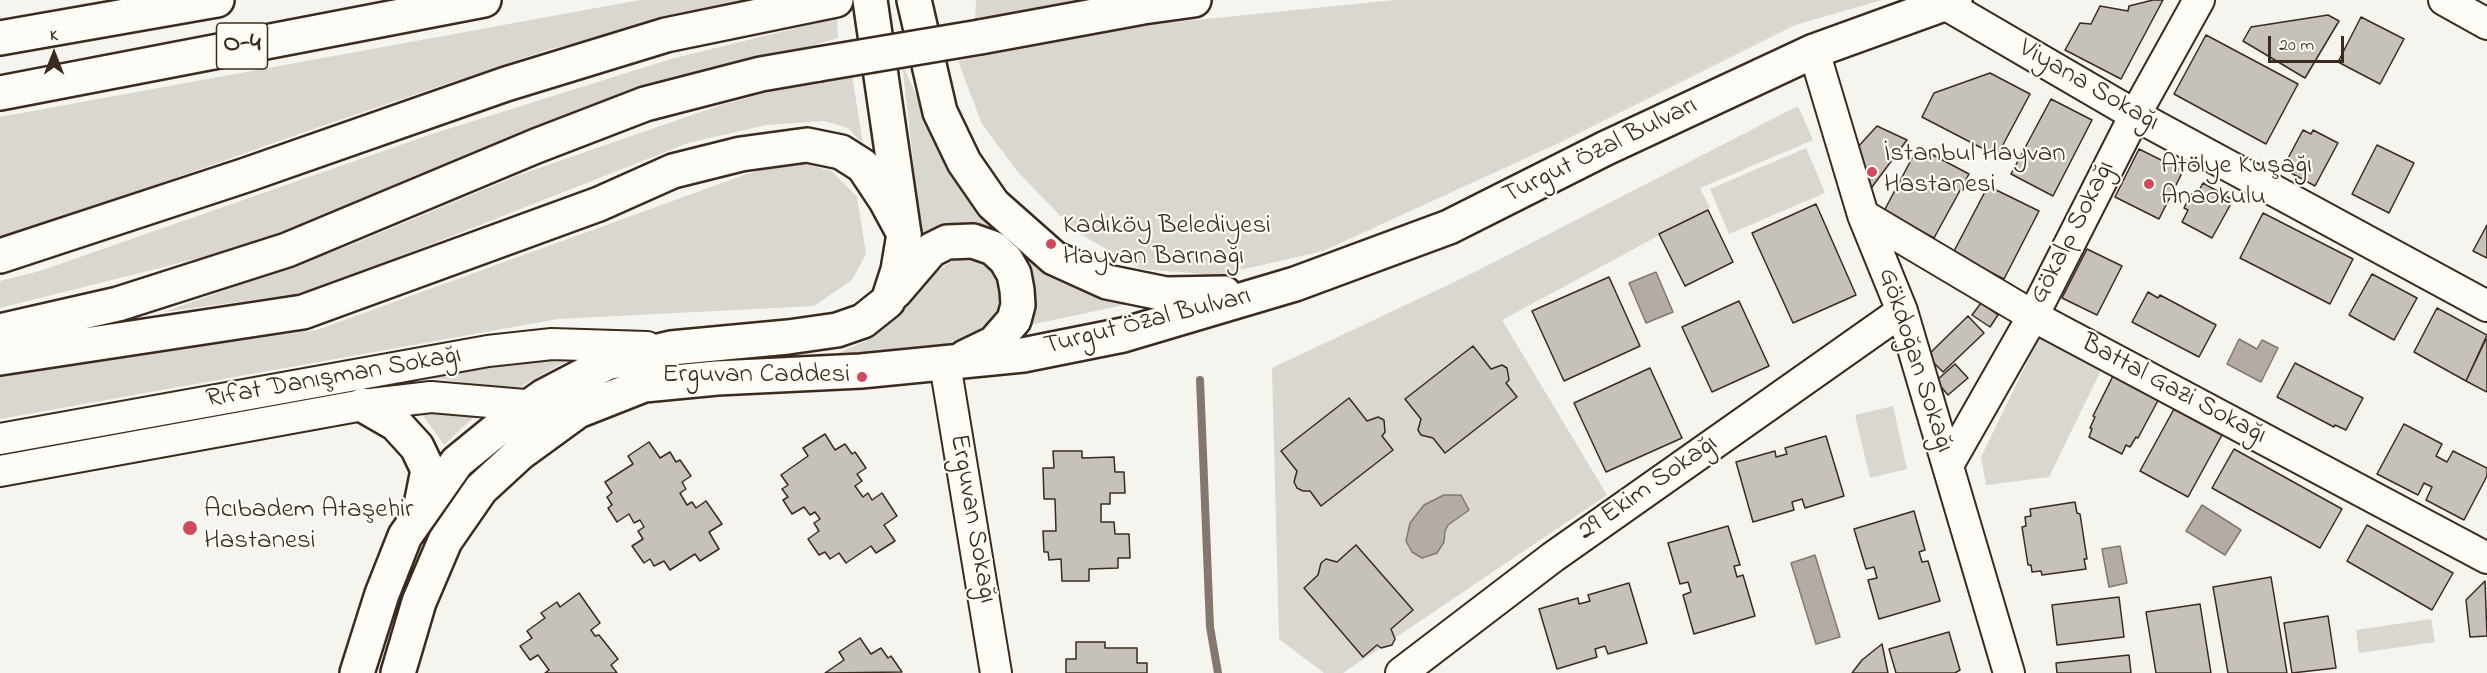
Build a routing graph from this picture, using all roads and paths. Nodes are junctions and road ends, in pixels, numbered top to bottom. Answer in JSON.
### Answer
{"nodes":[{"id":1,"x":217,"y":0,"type":"edge"},
{"id":2,"x":484,"y":0,"type":"edge"},
{"id":3,"x":870,"y":0,"type":"edge"},
{"id":4,"x":914,"y":0,"type":"edge"},
{"id":5,"x":1194,"y":0,"type":"edge"},
{"id":6,"x":2199,"y":0,"type":"edge"},
{"id":7,"x":2444,"y":0,"type":"edge"},
{"id":8,"x":832,"y":1,"type":"edge"},
{"id":9,"x":1949,"y":2,"type":"edge"},
{"id":10,"x":2487,"y":24,"type":"edge"},
{"id":11,"x":0,"y":38,"type":"edge"},
{"id":12,"x":1814,"y":51,"type":"junction"},
{"id":13,"x":0,"y":93,"type":"edge"},
{"id":14,"x":2134,"y":115,"type":"junction"},
{"id":15,"x":1863,"y":215,"type":"junction"},
{"id":16,"x":904,"y":234,"type":"junction"},
{"id":17,"x":0,"y":256,"type":"edge"},
{"id":18,"x":1294,"y":284,"type":"junction"},
{"id":19,"x":888,"y":301,"type":"junction"},
{"id":20,"x":2487,"y":306,"type":"edge"},
{"id":21,"x":1902,"y":311,"type":"junction"},
{"id":22,"x":2033,"y":316,"type":"junction"},
{"id":23,"x":0,"y":331,"type":"edge"},
{"id":24,"x":671,"y":348,"type":"junction"},
{"id":25,"x":0,"y":358,"type":"edge"},
{"id":26,"x":952,"y":362,"type":"junction"},
{"id":27,"x":363,"y":405,"type":"junction"},
{"id":28,"x":531,"y":405,"type":"junction"},
{"id":29,"x":578,"y":411,"type":"junction"},
{"id":30,"x":0,"y":439,"type":"edge"},
{"id":31,"x":1948,"y":465,"type":"junction"},
{"id":32,"x":0,"y":471,"type":"edge"},
{"id":33,"x":418,"y":518,"type":"junction"},
{"id":34,"x":2487,"y":558,"type":"edge"},
{"id":35,"x":357,"y":673,"type":"edge"},
{"id":36,"x":398,"y":673,"type":"edge"},
{"id":37,"x":996,"y":673,"type":"edge"},
{"id":38,"x":1401,"y":673,"type":"edge"},
{"id":39,"x":2009,"y":673,"type":"edge"}],
"edges":[{"from":1,"to":11,"type":"main road","number":"O-4"},
{"from":2,"to":13,"type":"main road","number":"O-4"},
{"from":3,"to":16,"type":"main road"},
{"from":4,"to":18,"type":"main road"},
{"from":5,"to":23,"type":"main road","bridge":true},
{"from":6,"to":14,"type":"street","name":"Gökalp Sokağı"},
{"from":7,"to":10,"type":"street"},
{"from":8,"to":17,"type":"main road"},
{"from":9,"to":12,"type":"main road","name":"Turgut Özal Bulvarı"},
{"from":9,"to":14,"type":"street","name":"Viyana Sokağı"},
{"from":12,"to":15,"type":"street","name":"Gökdoğan Sokağı"},
{"from":12,"to":18,"type":"main road","name":"Turgut Özal Bulvarı"},
{"from":14,"to":20,"type":"street","name":"Viyana Sokağı"},
{"from":14,"to":22,"type":"street","name":"Gökalp Sokağı"},
{"from":15,"to":21,"type":"street","name":"Gökdoğan Sokağı"},
{"from":15,"to":22,"type":"street","name":"Battal Gazi Sokağı"},
{"from":16,"to":19,"type":"main road"},
{"from":16,"to":25,"type":"main road"},
{"from":18,"to":26,"type":"main road","name":"Turgut Özal Bulvarı"},
{"from":19,"to":24,"type":"main road"},
{"from":19,"to":26,"type":"main road"},
{"from":21,"to":31,"type":"street","name":"Gökdoğan Sokağı"},
{"from":21,"to":38,"type":"street","name":"29 Ekim Sokağı"},
{"from":22,"to":31,"type":"street","name":"Gökalp Sokağı"},
{"from":22,"to":34,"type":"street","name":"Battal Gazi Sokağı"},
{"from":24,"to":28,"type":"main road"},
{"from":24,"to":30,"type":"street","name":"Rıfat Danışman Sokağı"},
{"from":26,"to":29,"type":"main road","name":"Turgut Özal Bulvarı"},
{"from":26,"to":37,"type":"street","name":"Erguvan Sokağı"},
{"from":27,"to":28,"type":"street","name":"Rıfat Danışman Sokağı"},
{"from":27,"to":32,"type":"street","name":"Rıfat Danışman Sokağı"},
{"from":27,"to":33,"type":"main road"},
{"from":28,"to":29,"type":"street","name":"Rıfat Danışman Sokağı"},
{"from":28,"to":33,"type":"main road"},
{"from":29,"to":36,"type":"main road","name":"Turgut Özal Bulvarı"},
{"from":31,"to":39,"type":"street","name":"Gökdoğan Sokağı"},
{"from":33,"to":35,"type":"main road"}]}
